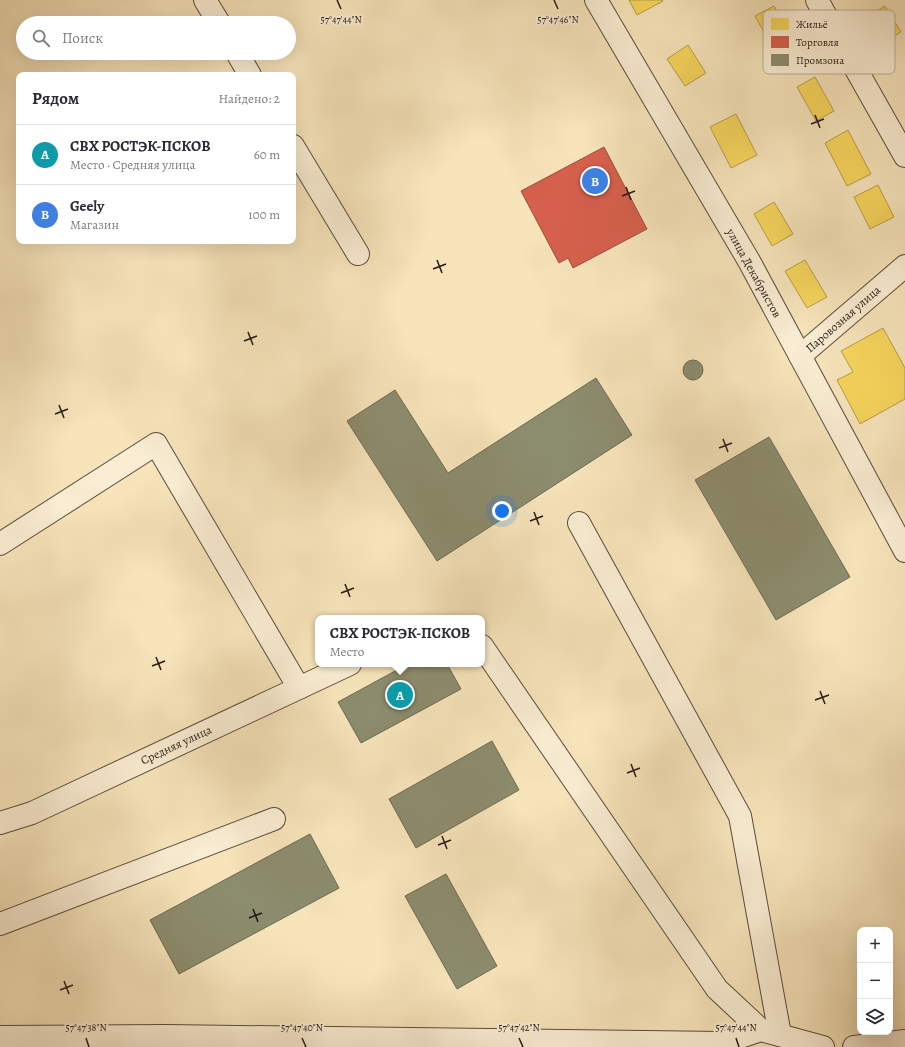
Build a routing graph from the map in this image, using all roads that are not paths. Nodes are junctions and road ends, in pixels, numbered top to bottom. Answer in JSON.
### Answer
{"nodes":[{"id":1,"x":205,"y":0,"type":"edge"},
{"id":2,"x":596,"y":0,"type":"edge"},
{"id":3,"x":817,"y":0,"type":"edge"},
{"id":4,"x":823,"y":10,"type":"edge"},
{"id":5,"x":215,"y":16,"type":"edge"},
{"id":6,"x":241,"y":60,"type":"edge"},
{"id":7,"x":248,"y":72,"type":"edge"},
{"id":8,"x":859,"y":74,"type":"edge"},
{"id":9,"x":296,"y":151,"type":"edge"},
{"id":10,"x":905,"y":156,"type":"edge"},
{"id":11,"x":358,"y":254,"type":"dead end"},
{"id":12,"x":905,"y":266,"type":"edge"},
{"id":13,"x":800,"y":356,"type":"junction"},
{"id":14,"x":578,"y":523,"type":"dead end"},
{"id":15,"x":0,"y":544,"type":"edge"},
{"id":16,"x":905,"y":551,"type":"edge"},
{"id":17,"x":485,"y":650,"type":"edge"},
{"id":18,"x":344,"y":667,"type":"edge"},
{"id":19,"x":299,"y":688,"type":"junction"},
{"id":20,"x":274,"y":819,"type":"dead end"},
{"id":21,"x":0,"y":823,"type":"edge"},
{"id":22,"x":0,"y":924,"type":"edge"},
{"id":23,"x":770,"y":1032,"type":"junction"},
{"id":24,"x":0,"y":1037,"type":"edge"},
{"id":25,"x":905,"y":1041,"type":"edge"},
{"id":26,"x":824,"y":1047,"type":"edge"},
{"id":27,"x":854,"y":1047,"type":"edge"}],
"edges":[{"from":1,"to":5,"type":"street"},
{"from":2,"to":13,"type":"street","name":"улица Декабристов"},
{"from":3,"to":4,"type":"street"},
{"from":6,"to":7,"type":"street"},
{"from":8,"to":10,"type":"street"},
{"from":9,"to":11,"type":"street"},
{"from":12,"to":13,"type":"street","name":"Паровозная улица"},
{"from":13,"to":16,"type":"street","name":"улица Декабристов"},
{"from":14,"to":23,"type":"street"},
{"from":15,"to":19,"type":"street"},
{"from":17,"to":23,"type":"street"},
{"from":18,"to":19,"type":"street","name":"Средняя улица"},
{"from":19,"to":21,"type":"street","name":"Средняя улица"},
{"from":20,"to":22,"type":"street"},
{"from":23,"to":24,"type":"street"},
{"from":23,"to":26,"type":"street"},
{"from":25,"to":27,"type":"street"}]}
